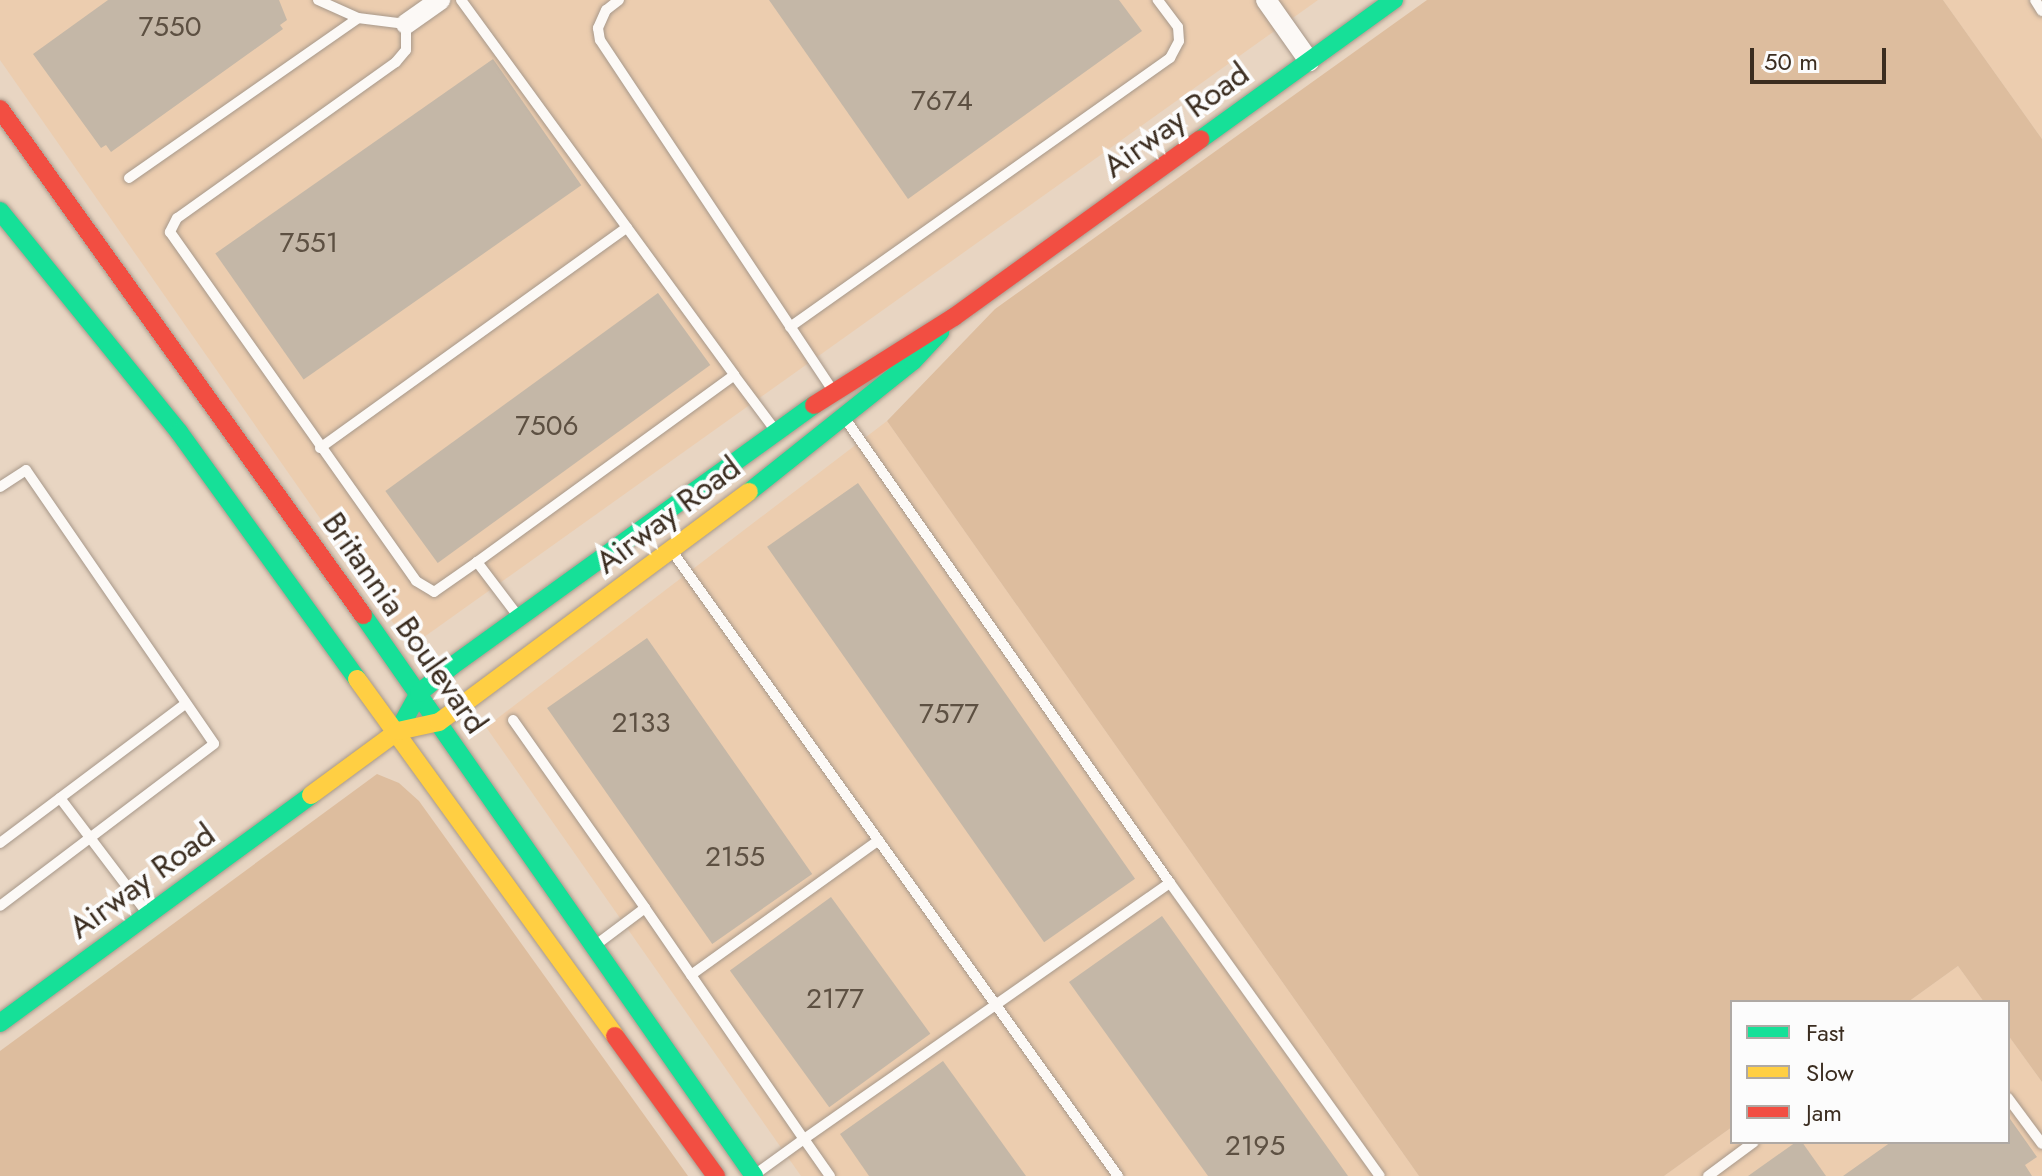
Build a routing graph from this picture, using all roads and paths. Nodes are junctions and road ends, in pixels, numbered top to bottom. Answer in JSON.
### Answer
{"nodes":[{"id":1,"x":318,"y":0,"type":"edge"},
{"id":2,"x":440,"y":0,"type":"edge"},
{"id":3,"x":461,"y":0,"type":"edge"},
{"id":4,"x":619,"y":0,"type":"edge"},
{"id":5,"x":1158,"y":0,"type":"edge"},
{"id":6,"x":1266,"y":0,"type":"edge"},
{"id":7,"x":1394,"y":0,"type":"edge"},
{"id":8,"x":2035,"y":0,"type":"edge"},
{"id":9,"x":2042,"y":11,"type":"edge"},
{"id":10,"x":358,"y":18,"type":"junction"},
{"id":11,"x":406,"y":24,"type":"junction"},
{"id":12,"x":1309,"y":61,"type":"junction"},
{"id":13,"x":0,"y":109,"type":"edge"},
{"id":14,"x":129,"y":178,"type":"dead end"},
{"id":15,"x":0,"y":211,"type":"edge"},
{"id":16,"x":627,"y":227,"type":"junction"},
{"id":17,"x":954,"y":317,"type":"junction"},
{"id":18,"x":790,"y":327,"type":"junction"},
{"id":19,"x":734,"y":375,"type":"junction"},
{"id":20,"x":833,"y":391,"type":"junction"},
{"id":21,"x":844,"y":418,"type":"junction"},
{"id":22,"x":776,"y":432,"type":"junction"},
{"id":23,"x":320,"y":448,"type":"junction"},
{"id":24,"x":0,"y":487,"type":"edge"},
{"id":25,"x":671,"y":550,"type":"junction"},
{"id":26,"x":477,"y":562,"type":"junction"},
{"id":27,"x":519,"y":618,"type":"junction"},
{"id":28,"x":419,"y":693,"type":"junction"},
{"id":29,"x":185,"y":704,"type":"junction"},
{"id":30,"x":513,"y":720,"type":"dead end"},
{"id":31,"x":439,"y":722,"type":"junction"},
{"id":32,"x":398,"y":731,"type":"junction"},
{"id":33,"x":60,"y":798,"type":"junction"},
{"id":34,"x":88,"y":840,"type":"junction"},
{"id":35,"x":879,"y":840,"type":"junction"},
{"id":36,"x":0,"y":843,"type":"edge"},
{"id":37,"x":1170,"y":883,"type":"junction"},
{"id":38,"x":0,"y":906,"type":"edge"},
{"id":39,"x":645,"y":908,"type":"junction"},
{"id":40,"x":148,"y":915,"type":"junction"},
{"id":41,"x":594,"y":946,"type":"junction"},
{"id":42,"x":691,"y":975,"type":"junction"},
{"id":43,"x":996,"y":1004,"type":"junction"},
{"id":44,"x":0,"y":1023,"type":"edge"},
{"id":45,"x":2010,"y":1101,"type":"edge"},
{"id":46,"x":804,"y":1139,"type":"junction"},
{"id":47,"x":1751,"y":1144,"type":"edge"},
{"id":48,"x":2042,"y":1144,"type":"edge"},
{"id":49,"x":716,"y":1176,"type":"edge"},
{"id":50,"x":754,"y":1176,"type":"edge"},
{"id":51,"x":830,"y":1176,"type":"edge"},
{"id":52,"x":1118,"y":1176,"type":"edge"},
{"id":53,"x":1380,"y":1176,"type":"edge"},
{"id":54,"x":1708,"y":1176,"type":"edge"}],
"edges":[{"from":1,"to":10,"type":"lane"},
{"from":2,"to":11,"type":"street"},
{"from":3,"to":16,"type":"lane"},
{"from":4,"to":18,"type":"lane"},
{"from":5,"to":18,"type":"lane"},
{"from":6,"to":12,"type":"street"},
{"from":7,"to":12,"type":"main road","name":"Airway Road"},
{"from":8,"to":9,"type":"lane"},
{"from":10,"to":11,"type":"lane"},
{"from":10,"to":14,"type":"lane"},
{"from":11,"to":23,"type":"lane"},
{"from":12,"to":17,"type":"main road","name":"Airway Road"},
{"from":13,"to":28,"type":"main road","name":"Britannia Boulevard"},
{"from":15,"to":32,"type":"main road"},
{"from":16,"to":19,"type":"lane"},
{"from":16,"to":23,"type":"lane"},
{"from":17,"to":20,"type":"main road","name":"Airway Road"},
{"from":17,"to":21,"type":"main road","name":"Airway Road"},
{"from":18,"to":20,"type":"lane"},
{"from":19,"to":22,"type":"lane"},
{"from":19,"to":26,"type":"lane"},
{"from":20,"to":22,"type":"main road","name":"Airway Road"},
{"from":21,"to":25,"type":"main road","name":"Airway Road"},
{"from":21,"to":37,"type":"lane"},
{"from":22,"to":27,"type":"main road","name":"Airway Road"},
{"from":23,"to":26,"type":"lane"},
{"from":24,"to":29,"type":"lane"},
{"from":25,"to":31,"type":"main road","name":"Airway Road"},
{"from":25,"to":35,"type":"lane"},
{"from":26,"to":27,"type":"lane"},
{"from":27,"to":28,"type":"main road","name":"Airway Road"},
{"from":28,"to":31,"type":"main road","name":"Britannia Boulevard"},
{"from":28,"to":32,"type":"main road","name":"Airway Road"},
{"from":29,"to":33,"type":"lane"},
{"from":29,"to":34,"type":"lane"},
{"from":30,"to":39,"type":"lane"},
{"from":31,"to":32,"type":"main road","name":"Airway Road"},
{"from":31,"to":41,"type":"main road","name":"Britannia Boulevard"},
{"from":32,"to":40,"type":"main road","name":"Airway Road"},
{"from":32,"to":49,"type":"main road"},
{"from":33,"to":34,"type":"lane"},
{"from":33,"to":36,"type":"lane"},
{"from":34,"to":38,"type":"lane"},
{"from":34,"to":40,"type":"lane"},
{"from":35,"to":42,"type":"lane"},
{"from":35,"to":43,"type":"lane"},
{"from":37,"to":43,"type":"lane"},
{"from":37,"to":53,"type":"lane"},
{"from":39,"to":41,"type":"lane"},
{"from":39,"to":42,"type":"lane"},
{"from":40,"to":44,"type":"main road","name":"Airway Road"},
{"from":41,"to":50,"type":"main road","name":"Britannia Boulevard"},
{"from":42,"to":46,"type":"lane"},
{"from":43,"to":46,"type":"lane"},
{"from":43,"to":52,"type":"lane"},
{"from":45,"to":48,"type":"lane"},
{"from":46,"to":50,"type":"lane"},
{"from":46,"to":51,"type":"lane"},
{"from":47,"to":54,"type":"lane"}]}
